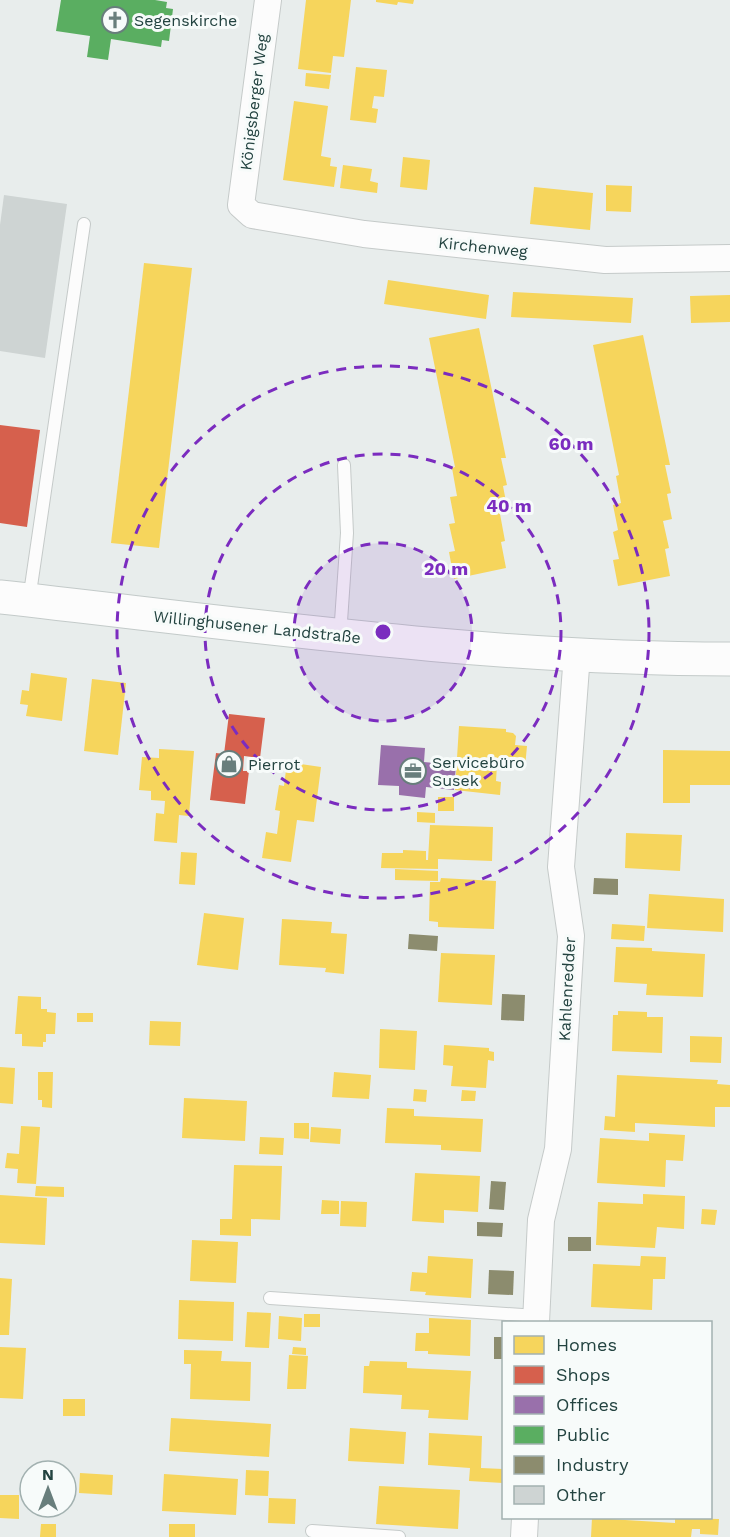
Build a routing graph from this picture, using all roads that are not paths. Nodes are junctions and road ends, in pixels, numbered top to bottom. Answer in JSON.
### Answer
{"nodes":[{"id":1,"x":265,"y":0,"type":"edge"},
{"id":2,"x":241,"y":205,"type":"joint"},
{"id":3,"x":84,"y":224,"type":"dead end"},
{"id":4,"x":730,"y":258,"type":"edge"},
{"id":5,"x":344,"y":465,"type":"dead end"},
{"id":6,"x":15,"y":598,"type":"edge"},
{"id":7,"x":340,"y":637,"type":"junction"},
{"id":8,"x":577,"y":654,"type":"junction"},
{"id":9,"x":730,"y":659,"type":"edge"},
{"id":10,"x":270,"y":1298,"type":"dead end"},
{"id":11,"x":536,"y":1319,"type":"edge"},
{"id":12,"x":525,"y":1519,"type":"edge"},
{"id":13,"x":312,"y":1531,"type":"dead end"},
{"id":14,"x":399,"y":1537,"type":"edge"},
{"id":15,"x":524,"y":1537,"type":"edge"}],
"edges":[{"from":1,"to":2,"type":"street","name":"Königsberger Weg"},
{"from":2,"to":4,"type":"street","name":"Kirchenweg"},
{"from":3,"to":6,"type":"lane"},
{"from":5,"to":7,"type":"lane"},
{"from":6,"to":7,"type":"street","name":"Willinghusener Landstraße"},
{"from":7,"to":8,"type":"street","name":"Willinghusener Landstraße"},
{"from":8,"to":9,"type":"street","name":"Willinghusener Landstraße"},
{"from":8,"to":11,"type":"street","name":"Kahlenredder"},
{"from":10,"to":11,"type":"lane"},
{"from":12,"to":15,"type":"street"},
{"from":13,"to":14,"type":"lane"}]}
